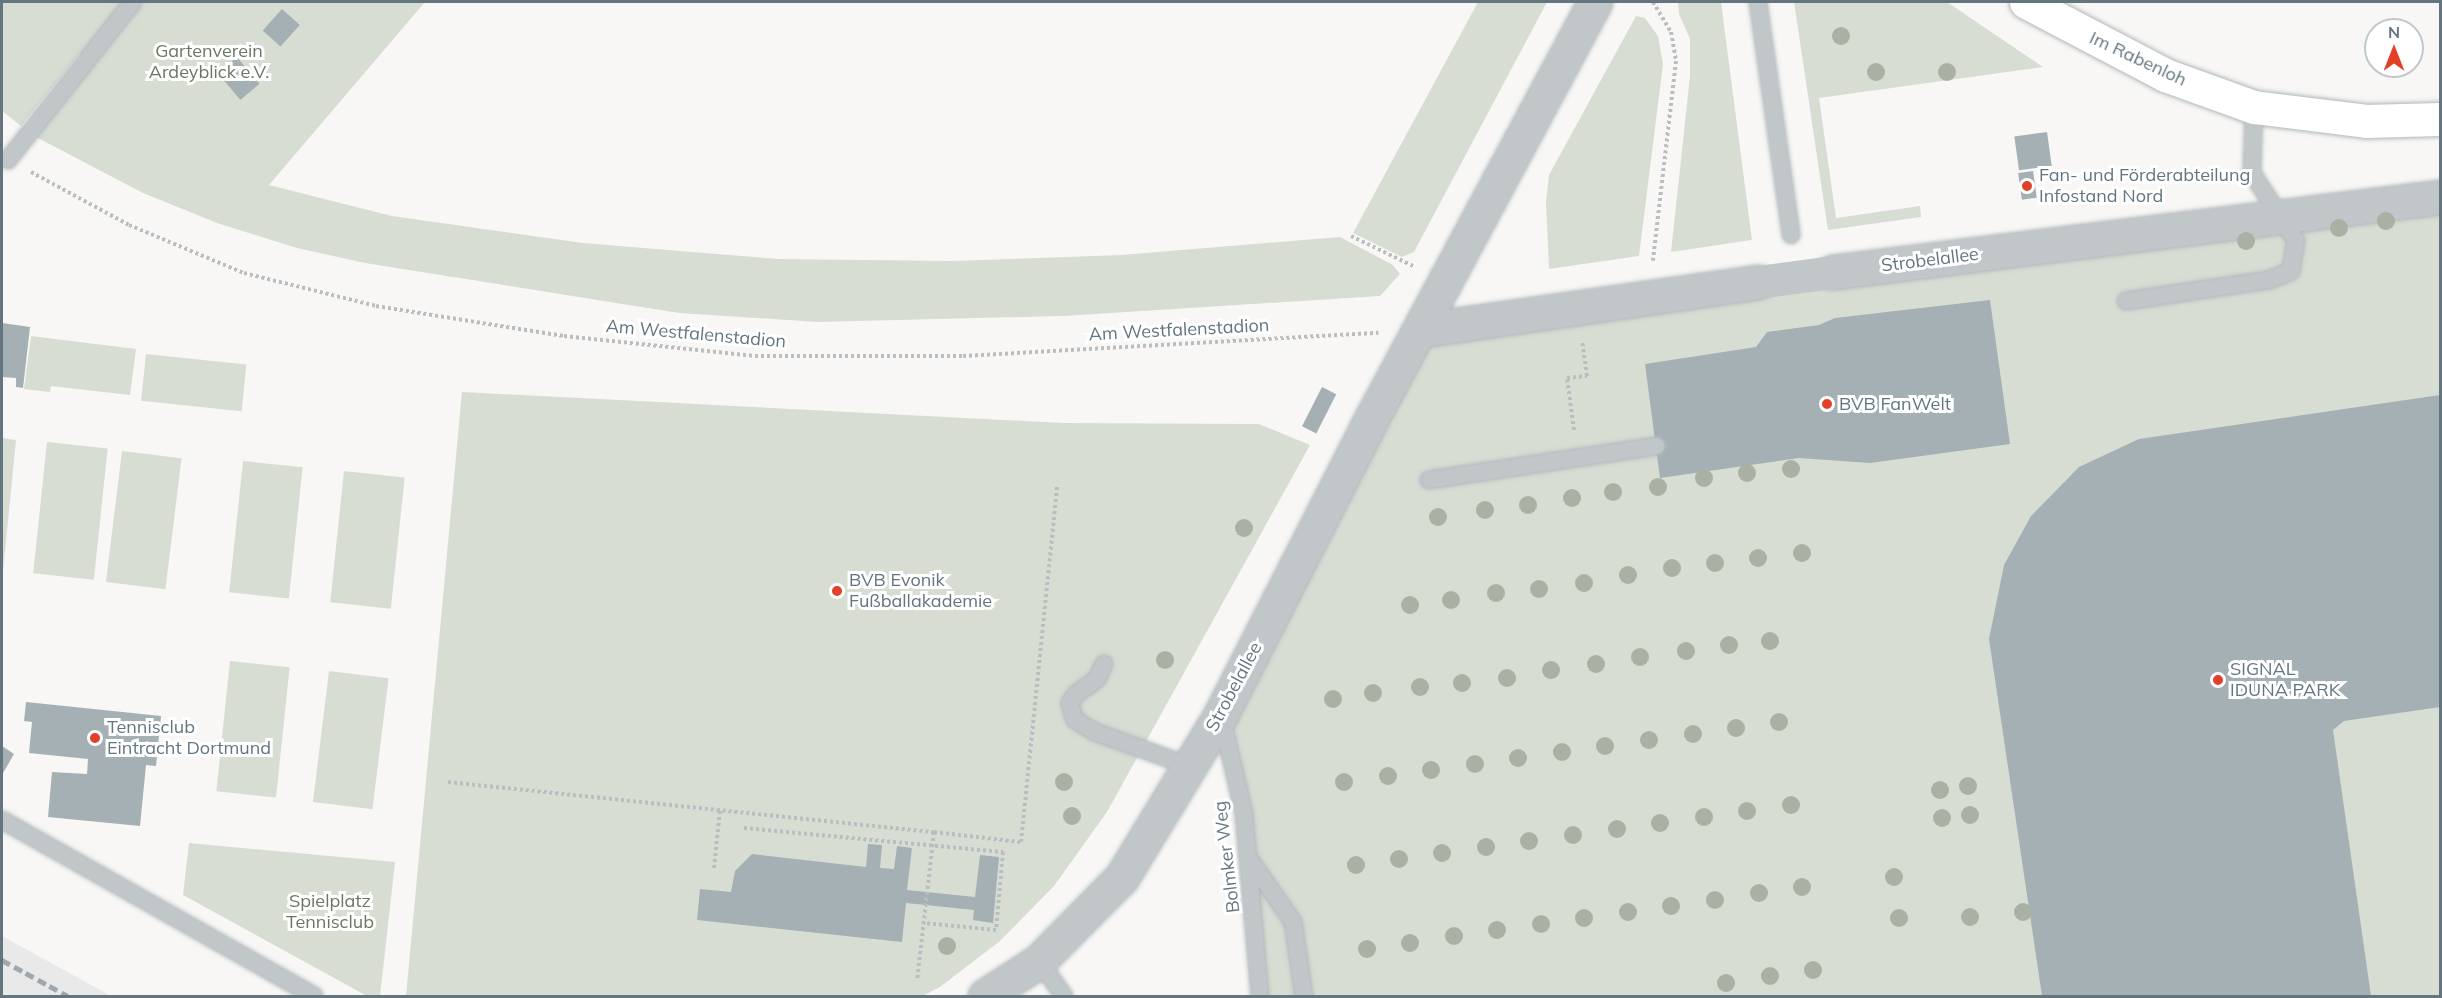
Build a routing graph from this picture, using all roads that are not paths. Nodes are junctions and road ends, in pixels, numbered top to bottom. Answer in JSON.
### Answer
{"nodes":[{"id":1,"x":134,"y":2,"type":"edge"},
{"id":2,"x":1595,"y":2,"type":"edge"},
{"id":3,"x":1758,"y":2,"type":"edge"},
{"id":4,"x":2026,"y":2,"type":"edge"},
{"id":5,"x":2254,"y":106,"type":"junction"},
{"id":6,"x":2440,"y":119,"type":"edge"},
{"id":7,"x":8,"y":160,"type":"road end"},
{"id":8,"x":2440,"y":197,"type":"edge"},
{"id":9,"x":2284,"y":217,"type":"junction"},
{"id":10,"x":1791,"y":235,"type":"dead end"},
{"id":11,"x":2126,"y":301,"type":"dead end"},
{"id":12,"x":1421,"y":330,"type":"junction"},
{"id":13,"x":1656,"y":446,"type":"dead end"},
{"id":14,"x":1429,"y":480,"type":"dead end"},
{"id":15,"x":1104,"y":663,"type":"dead end"},
{"id":16,"x":1221,"y":714,"type":"junction"},
{"id":17,"x":1190,"y":766,"type":"junction"},
{"id":18,"x":2,"y":820,"type":"edge"},
{"id":19,"x":1248,"y":856,"type":"junction"},
{"id":20,"x":1039,"y":961,"type":"junction"},
{"id":21,"x":314,"y":996,"type":"edge"},
{"id":22,"x":985,"y":996,"type":"edge"},
{"id":23,"x":1064,"y":996,"type":"edge"},
{"id":24,"x":1260,"y":996,"type":"edge"},
{"id":25,"x":1304,"y":996,"type":"edge"}],
"edges":[{"from":1,"to":7,"type":"lane"},
{"from":2,"to":12,"type":"street","name":"Strobelallee"},
{"from":3,"to":10,"type":"lane"},
{"from":4,"to":5,"type":"street","name":"Im Rabenloh"},
{"from":5,"to":6,"type":"street"},
{"from":5,"to":9,"type":"lane"},
{"from":8,"to":9,"type":"street","name":"Strobelallee"},
{"from":9,"to":11,"type":"lane"},
{"from":9,"to":12,"type":"street","name":"Strobelallee","bridge":true},
{"from":12,"to":16,"type":"street","name":"Strobelallee"},
{"from":13,"to":14,"type":"lane"},
{"from":15,"to":17,"type":"lane"},
{"from":16,"to":17,"type":"street","name":"Strobelallee"},
{"from":16,"to":19,"type":"lane","name":"Bolmker Weg"},
{"from":17,"to":20,"type":"street","name":"Strobelallee"},
{"from":18,"to":21,"type":"lane"},
{"from":19,"to":24,"type":"lane","name":"Bolmker Weg"},
{"from":19,"to":25,"type":"lane"},
{"from":20,"to":22,"type":"street","name":"Strobelallee"},
{"from":20,"to":23,"type":"lane"}]}
